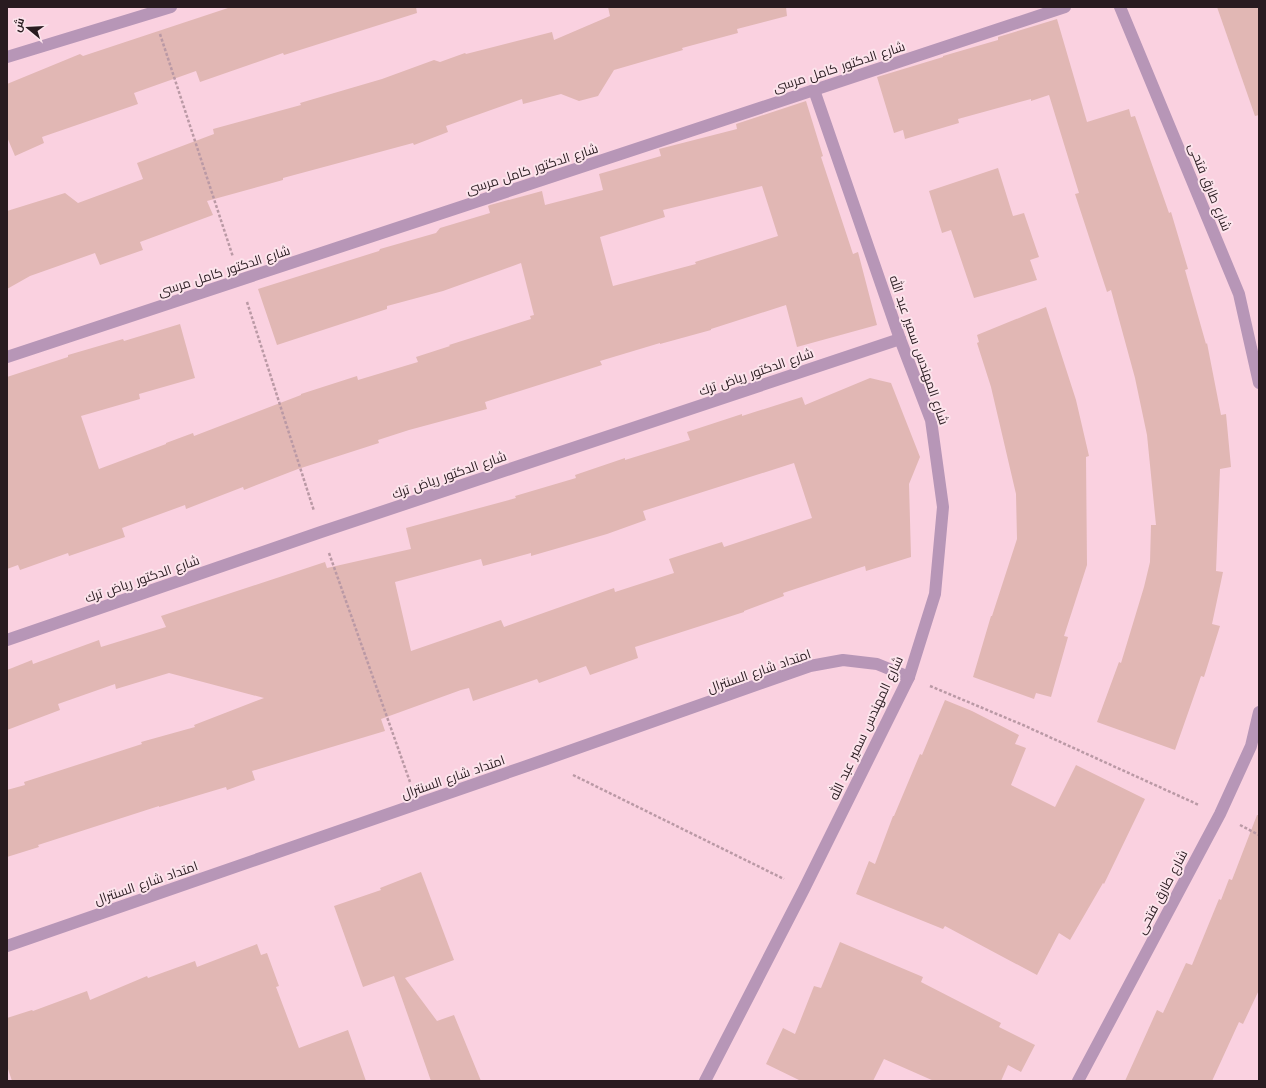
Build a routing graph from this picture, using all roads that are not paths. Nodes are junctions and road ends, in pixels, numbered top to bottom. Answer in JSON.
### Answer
{"nodes":[{"id":1,"x":171,"y":7,"type":"edge"},
{"id":2,"x":1065,"y":7,"type":"edge"},
{"id":3,"x":1120,"y":7,"type":"edge"},
{"id":4,"x":7,"y":57,"type":"edge"},
{"id":5,"x":814,"y":90,"type":"junction"},
{"id":6,"x":900,"y":338,"type":"junction"},
{"id":7,"x":7,"y":357,"type":"edge"},
{"id":8,"x":1259,"y":383,"type":"edge"},
{"id":9,"x":7,"y":640,"type":"edge"},
{"id":10,"x":909,"y":677,"type":"junction"},
{"id":11,"x":1259,"y":712,"type":"edge"},
{"id":12,"x":7,"y":946,"type":"edge"},
{"id":13,"x":705,"y":1081,"type":"edge"},
{"id":14,"x":1078,"y":1081,"type":"edge"}],
"edges":[{"from":1,"to":4,"type":"street"},
{"from":2,"to":5,"type":"street","name":"شارع الدكتور كامل مرسى"},
{"from":3,"to":8,"type":"street","name":"شارع طارق فتحى"},
{"from":5,"to":6,"type":"street","name":"شارع المهندس سمير عبد الله"},
{"from":5,"to":7,"type":"street","name":"شارع الدكتور كامل مرسى"},
{"from":6,"to":9,"type":"street","name":"شارع الدكتور رياض ترك"},
{"from":6,"to":10,"type":"street","name":"شارع المهندس سمير عبد الله"},
{"from":10,"to":12,"type":"street","name":"امتداد شارع السنترال"},
{"from":10,"to":13,"type":"street","name":"شارع المهندس سمير عبد الله"},
{"from":11,"to":14,"type":"street","name":"شارع طارق فتحى"}]}
